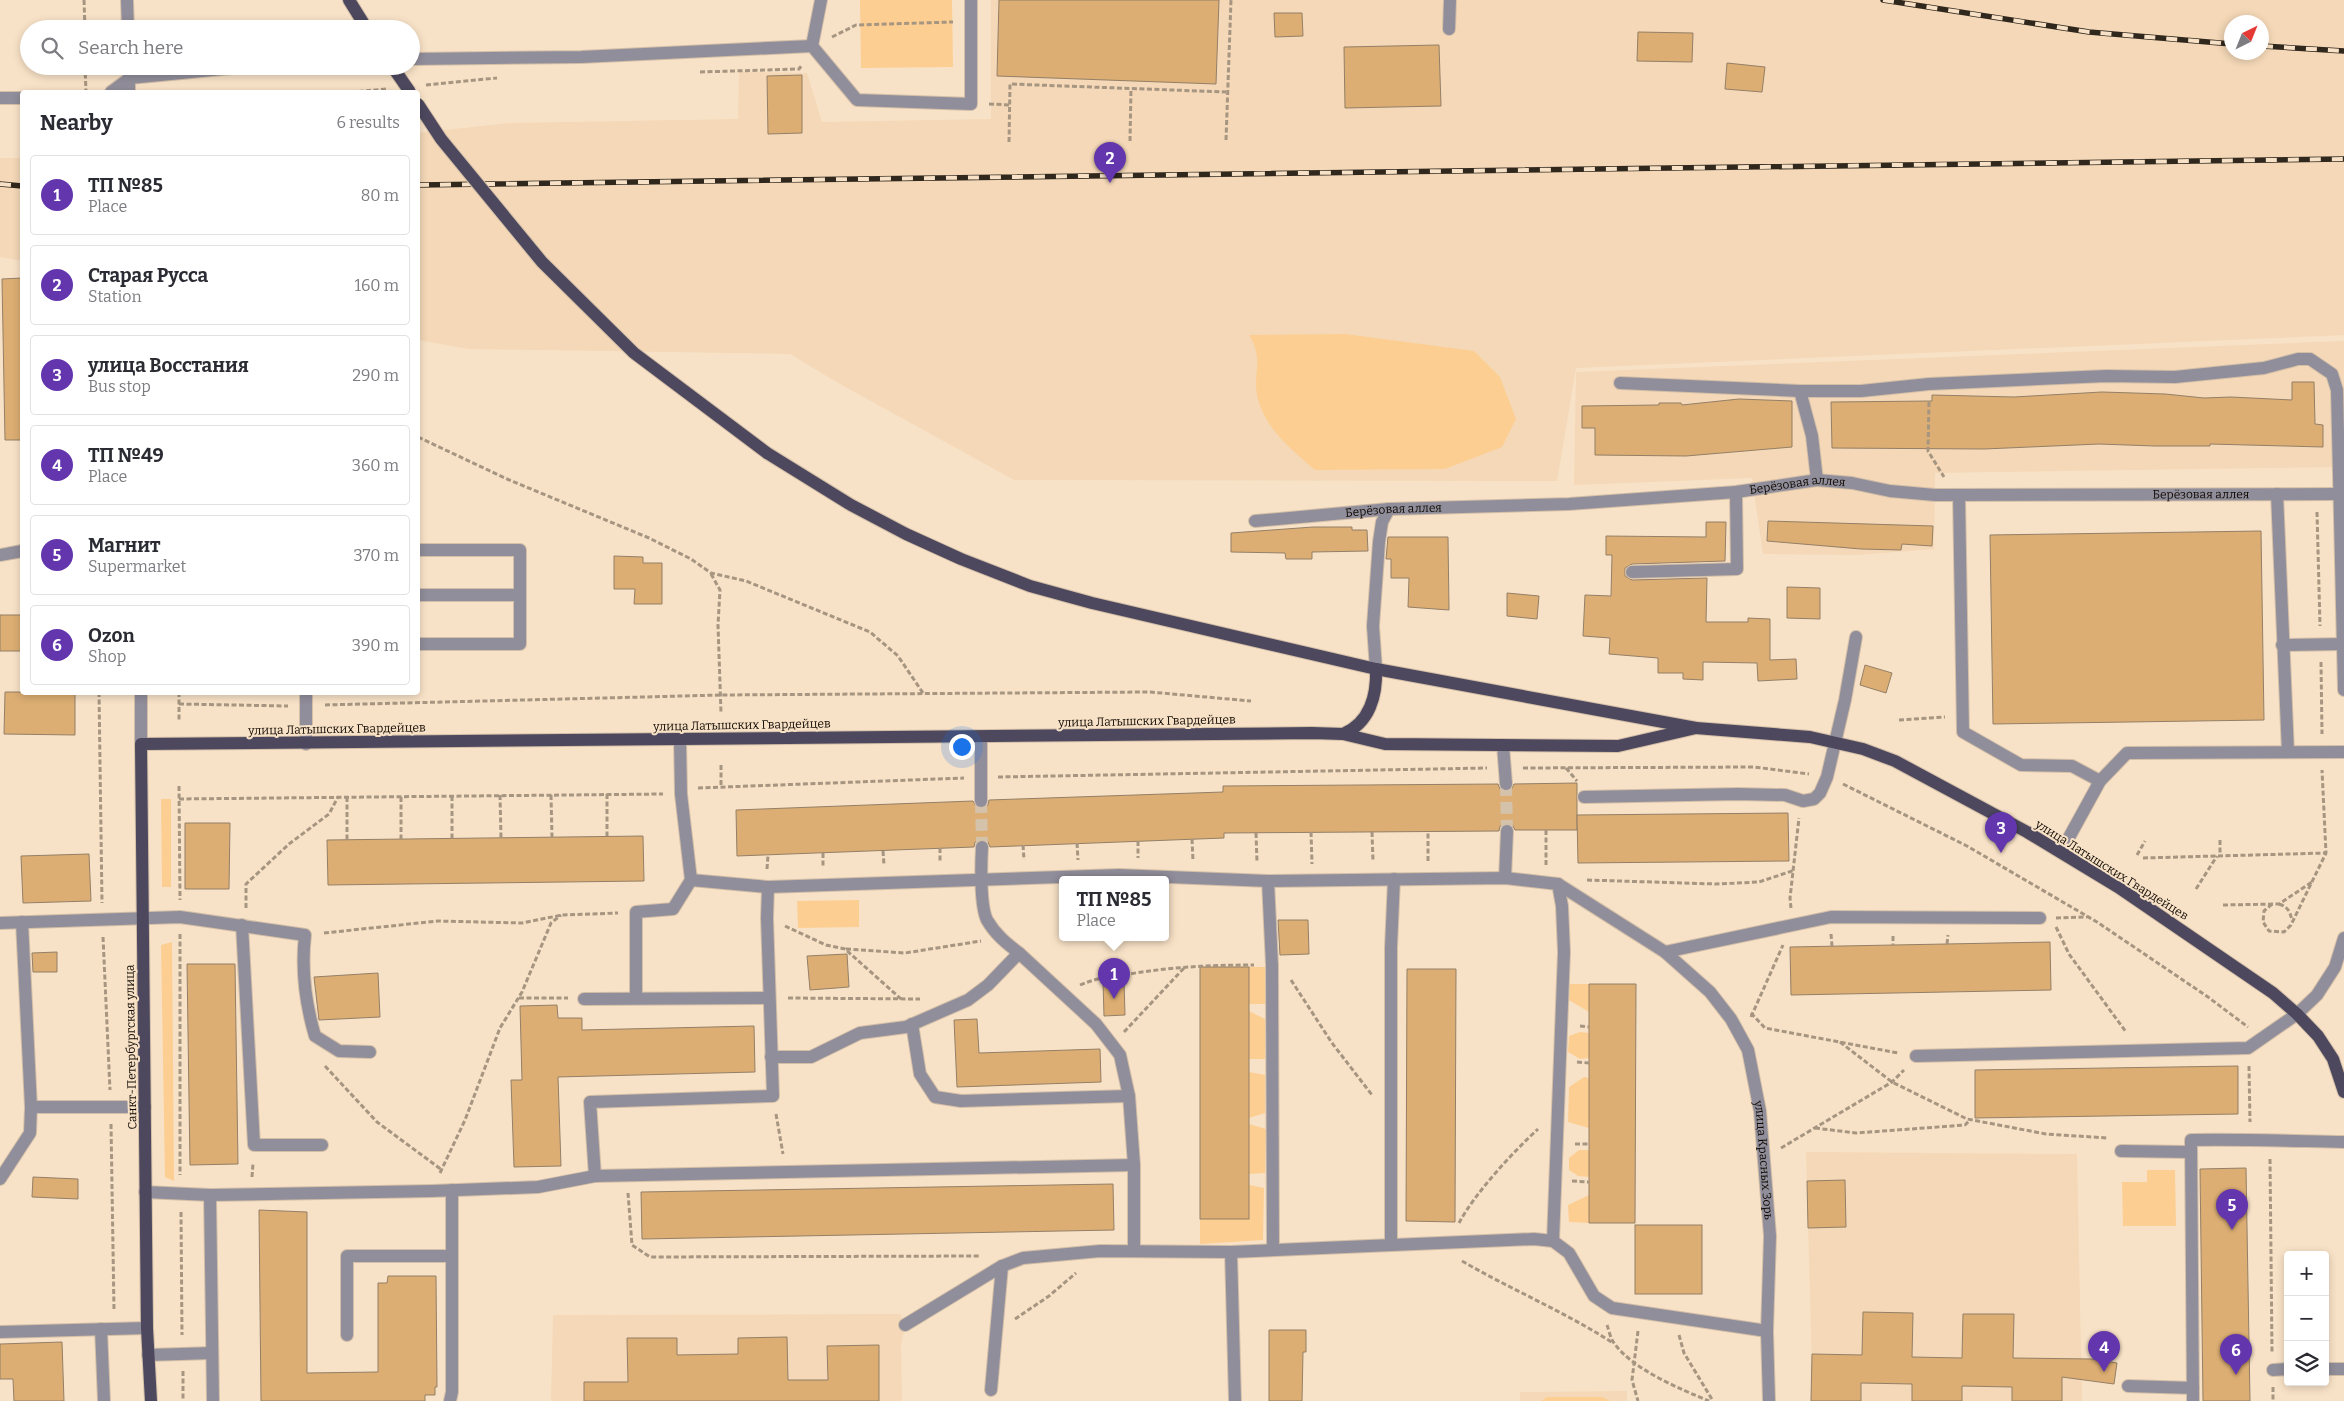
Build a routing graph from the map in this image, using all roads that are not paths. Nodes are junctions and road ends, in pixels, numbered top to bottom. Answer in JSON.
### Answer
{"nodes":[{"id":1,"x":127,"y":0,"type":"edge"},
{"id":2,"x":349,"y":0,"type":"edge"},
{"id":3,"x":821,"y":0,"type":"edge"},
{"id":4,"x":971,"y":0,"type":"edge"},
{"id":5,"x":1450,"y":0,"type":"edge"},
{"id":6,"x":128,"y":20,"type":"edge"},
{"id":7,"x":361,"y":20,"type":"edge"},
{"id":8,"x":1449,"y":29,"type":"dead end"},
{"id":9,"x":812,"y":46,"type":"junction"},
{"id":10,"x":420,"y":59,"type":"edge"},
{"id":11,"x":127,"y":75,"type":"edge"},
{"id":12,"x":130,"y":75,"type":"edge"},
{"id":13,"x":398,"y":75,"type":"edge"},
{"id":14,"x":113,"y":90,"type":"edge"},
{"id":15,"x":129,"y":90,"type":"edge"},
{"id":16,"x":409,"y":90,"type":"edge"},
{"id":17,"x":0,"y":98,"type":"edge"},
{"id":18,"x":20,"y":98,"type":"edge"},
{"id":19,"x":420,"y":107,"type":"edge"},
{"id":20,"x":1620,"y":383,"type":"dead end"},
{"id":21,"x":2341,"y":389,"type":"edge"},
{"id":22,"x":1800,"y":391,"type":"junction"},
{"id":23,"x":1817,"y":480,"type":"junction"},
{"id":24,"x":1736,"y":492,"type":"junction"},
{"id":25,"x":2277,"y":494,"type":"junction"},
{"id":26,"x":2339,"y":494,"type":"junction"},
{"id":27,"x":1959,"y":495,"type":"junction"},
{"id":28,"x":1389,"y":509,"type":"junction"},
{"id":29,"x":1255,"y":521,"type":"dead end"},
{"id":30,"x":420,"y":550,"type":"edge"},
{"id":31,"x":20,"y":551,"type":"edge"},
{"id":32,"x":0,"y":555,"type":"edge"},
{"id":33,"x":1632,"y":572,"type":"dead end"},
{"id":34,"x":420,"y":595,"type":"edge"},
{"id":35,"x":520,"y":595,"type":"junction"},
{"id":36,"x":1856,"y":637,"type":"dead end"},
{"id":37,"x":420,"y":644,"type":"edge"},
{"id":38,"x":2343,"y":644,"type":"edge"},
{"id":39,"x":2282,"y":645,"type":"junction"},
{"id":40,"x":1376,"y":669,"type":"junction"},
{"id":41,"x":2344,"y":690,"type":"edge"},
{"id":42,"x":141,"y":695,"type":"edge"},
{"id":43,"x":306,"y":695,"type":"edge"},
{"id":44,"x":1696,"y":728,"type":"junction"},
{"id":45,"x":1343,"y":734,"type":"junction"},
{"id":46,"x":981,"y":736,"type":"junction"},
{"id":47,"x":680,"y":739,"type":"junction"},
{"id":48,"x":1834,"y":741,"type":"junction"},
{"id":49,"x":141,"y":744,"type":"junction"},
{"id":50,"x":306,"y":744,"type":"junction"},
{"id":51,"x":1503,"y":745,"type":"junction"},
{"id":52,"x":2288,"y":752,"type":"junction"},
{"id":53,"x":2344,"y":752,"type":"edge"},
{"id":54,"x":2100,"y":781,"type":"junction"},
{"id":55,"x":1506,"y":784,"type":"tunnel mouth"},
{"id":56,"x":1584,"y":797,"type":"dead end"},
{"id":57,"x":981,"y":801,"type":"tunnel mouth"},
{"id":58,"x":1507,"y":830,"type":"tunnel mouth"},
{"id":59,"x":982,"y":847,"type":"tunnel mouth"},
{"id":60,"x":2061,"y":852,"type":"junction"},
{"id":61,"x":1059,"y":876,"type":"edge"},
{"id":62,"x":1073,"y":876,"type":"edge"},
{"id":63,"x":1148,"y":876,"type":"edge"},
{"id":64,"x":1169,"y":877,"type":"edge"},
{"id":65,"x":981,"y":878,"type":"junction"},
{"id":66,"x":1505,"y":878,"type":"junction"},
{"id":67,"x":1394,"y":879,"type":"junction"},
{"id":68,"x":691,"y":880,"type":"junction"},
{"id":69,"x":1263,"y":880,"type":"junction"},
{"id":70,"x":1552,"y":883,"type":"junction"},
{"id":71,"x":768,"y":887,"type":"junction"},
{"id":72,"x":2040,"y":918,"type":"dead end"},
{"id":73,"x":143,"y":919,"type":"junction"},
{"id":74,"x":22,"y":922,"type":"junction"},
{"id":75,"x":0,"y":923,"type":"edge"},
{"id":76,"x":244,"y":925,"type":"junction"},
{"id":77,"x":2344,"y":938,"type":"edge"},
{"id":78,"x":1665,"y":952,"type":"junction"},
{"id":79,"x":1019,"y":953,"type":"junction"},
{"id":80,"x":636,"y":998,"type":"junction"},
{"id":81,"x":769,"y":998,"type":"junction"},
{"id":82,"x":584,"y":999,"type":"road end"},
{"id":83,"x":2297,"y":1014,"type":"junction"},
{"id":84,"x":912,"y":1024,"type":"junction"},
{"id":85,"x":370,"y":1052,"type":"dead end"},
{"id":86,"x":1916,"y":1056,"type":"road end"},
{"id":87,"x":771,"y":1057,"type":"junction"},
{"id":88,"x":2344,"y":1092,"type":"edge"},
{"id":89,"x":1129,"y":1096,"type":"junction"},
{"id":90,"x":31,"y":1107,"type":"junction"},
{"id":91,"x":146,"y":1107,"type":"junction"},
{"id":92,"x":2344,"y":1142,"type":"edge"},
{"id":93,"x":322,"y":1145,"type":"dead end"},
{"id":94,"x":2121,"y":1151,"type":"dead end"},
{"id":95,"x":2191,"y":1152,"type":"junction"},
{"id":96,"x":1134,"y":1165,"type":"junction"},
{"id":97,"x":595,"y":1176,"type":"junction"},
{"id":98,"x":0,"y":1179,"type":"edge"},
{"id":99,"x":452,"y":1190,"type":"junction"},
{"id":100,"x":145,"y":1192,"type":"junction"},
{"id":101,"x":210,"y":1195,"type":"junction"},
{"id":102,"x":1553,"y":1241,"type":"junction"},
{"id":103,"x":1391,"y":1244,"type":"junction"},
{"id":104,"x":1273,"y":1249,"type":"junction"},
{"id":105,"x":1134,"y":1251,"type":"junction"},
{"id":106,"x":1231,"y":1252,"type":"junction"},
{"id":107,"x":452,"y":1256,"type":"junction"},
{"id":108,"x":1002,"y":1266,"type":"junction"},
{"id":109,"x":904,"y":1325,"type":"dead end"},
{"id":110,"x":147,"y":1328,"type":"junction"},
{"id":111,"x":101,"y":1329,"type":"junction"},
{"id":112,"x":1767,"y":1331,"type":"junction"},
{"id":113,"x":0,"y":1332,"type":"edge"},
{"id":114,"x":347,"y":1335,"type":"dead end"},
{"id":115,"x":212,"y":1353,"type":"junction"},
{"id":116,"x":148,"y":1355,"type":"junction"},
{"id":117,"x":2284,"y":1369,"type":"edge"},
{"id":118,"x":2329,"y":1369,"type":"edge"},
{"id":119,"x":2344,"y":1369,"type":"edge"},
{"id":120,"x":2273,"y":1370,"type":"road end"},
{"id":121,"x":2128,"y":1386,"type":"dead end"},
{"id":122,"x":2193,"y":1388,"type":"junction"},
{"id":123,"x":991,"y":1390,"type":"dead end"},
{"id":124,"x":104,"y":1401,"type":"edge"},
{"id":125,"x":151,"y":1401,"type":"edge"},
{"id":126,"x":213,"y":1401,"type":"edge"},
{"id":127,"x":450,"y":1401,"type":"edge"},
{"id":128,"x":1235,"y":1401,"type":"edge"},
{"id":129,"x":1769,"y":1401,"type":"edge"},
{"id":130,"x":2193,"y":1401,"type":"edge"}],
"edges":[{"from":1,"to":6,"type":"street"},
{"from":2,"to":7,"type":"main road"},
{"from":3,"to":9,"type":"street"},
{"from":4,"to":9,"type":"street"},
{"from":5,"to":8,"type":"street"},
{"from":9,"to":10,"type":"street"},
{"from":11,"to":14,"type":"street"},
{"from":12,"to":15,"type":"street"},
{"from":13,"to":16,"type":"main road","bridge":true},
{"from":17,"to":18,"type":"street"},
{"from":19,"to":40,"type":"main road","bridge":true},
{"from":20,"to":22,"type":"street"},
{"from":21,"to":22,"type":"street"},
{"from":21,"to":26,"type":"street"},
{"from":22,"to":23,"type":"street"},
{"from":23,"to":24,"type":"street","name":"Берёзовая аллея"},
{"from":23,"to":27,"type":"street","name":"Берёзовая аллея"},
{"from":24,"to":28,"type":"street","name":"Берёзовая аллея"},
{"from":24,"to":33,"type":"street"},
{"from":25,"to":26,"type":"street","name":"Берёзовая аллея"},
{"from":25,"to":27,"type":"street","name":"Берёзовая аллея"},
{"from":25,"to":39,"type":"street"},
{"from":26,"to":38,"type":"street"},
{"from":27,"to":54,"type":"street"},
{"from":28,"to":29,"type":"street","name":"Берёзовая аллея"},
{"from":28,"to":40,"type":"street"},
{"from":30,"to":35,"type":"street"},
{"from":31,"to":32,"type":"street"},
{"from":34,"to":35,"type":"street"},
{"from":35,"to":37,"type":"street"},
{"from":36,"to":48,"type":"street"},
{"from":38,"to":39,"type":"street"},
{"from":38,"to":41,"type":"street"},
{"from":39,"to":52,"type":"street"},
{"from":40,"to":44,"type":"main road"},
{"from":40,"to":45,"type":"main road"},
{"from":42,"to":49,"type":"street","name":"Санкт-Петербургская улица"},
{"from":43,"to":50,"type":"street"},
{"from":44,"to":48,"type":"main road","name":"улица Латышских Гвардейцев"},
{"from":44,"to":51,"type":"main road","name":"улица Латышских Гвардейцев"},
{"from":45,"to":46,"type":"main road","name":"улица Латышских Гвардейцев"},
{"from":45,"to":51,"type":"main road","name":"улица Латышских Гвардейцев"},
{"from":46,"to":47,"type":"main road","name":"улица Латышских Гвардейцев"},
{"from":46,"to":57,"type":"street"},
{"from":47,"to":50,"type":"main road","name":"улица Латышских Гвардейцев"},
{"from":47,"to":68,"type":"street"},
{"from":48,"to":56,"type":"street"},
{"from":48,"to":60,"type":"main road","name":"улица Латышских Гвардейцев"},
{"from":49,"to":50,"type":"main road","name":"улица Латышских Гвардейцев"},
{"from":49,"to":73,"type":"main road","name":"Санкт-Петербургская улица"},
{"from":51,"to":55,"type":"street"},
{"from":52,"to":53,"type":"street"},
{"from":52,"to":54,"type":"street"},
{"from":54,"to":60,"type":"street"},
{"from":58,"to":66,"type":"street"},
{"from":59,"to":65,"type":"street"},
{"from":60,"to":83,"type":"main road","name":"улица Латышских Гвардейцев"},
{"from":61,"to":65,"type":"street"},
{"from":62,"to":63,"type":"street"},
{"from":64,"to":69,"type":"street"},
{"from":65,"to":71,"type":"street"},
{"from":65,"to":79,"type":"street"},
{"from":66,"to":67,"type":"street"},
{"from":66,"to":70,"type":"street"},
{"from":67,"to":69,"type":"street"},
{"from":67,"to":103,"type":"street"},
{"from":68,"to":71,"type":"street"},
{"from":68,"to":80,"type":"street"},
{"from":69,"to":104,"type":"street"},
{"from":70,"to":78,"type":"street","name":"улица Красных Зорь"},
{"from":70,"to":102,"type":"street"},
{"from":71,"to":81,"type":"street"},
{"from":72,"to":78,"type":"street"},
{"from":73,"to":74,"type":"street"},
{"from":73,"to":76,"type":"street"},
{"from":73,"to":91,"type":"main road","name":"Санкт-Петербургская улица"},
{"from":74,"to":75,"type":"street"},
{"from":74,"to":90,"type":"street"},
{"from":76,"to":85,"type":"street"},
{"from":76,"to":93,"type":"street"},
{"from":77,"to":83,"type":"street"},
{"from":78,"to":112,"type":"street","name":"улица Красных Зорь"},
{"from":79,"to":84,"type":"street"},
{"from":79,"to":89,"type":"street"},
{"from":80,"to":81,"type":"street"},
{"from":80,"to":82,"type":"street"},
{"from":81,"to":87,"type":"street"},
{"from":83,"to":86,"type":"street"},
{"from":83,"to":88,"type":"main road","name":"улица Латышских Гвардейцев"},
{"from":84,"to":87,"type":"street"},
{"from":84,"to":89,"type":"street"},
{"from":87,"to":97,"type":"street"},
{"from":89,"to":96,"type":"street"},
{"from":90,"to":91,"type":"street"},
{"from":90,"to":98,"type":"street"},
{"from":91,"to":100,"type":"main road","name":"Санкт-Петербургская улица"},
{"from":92,"to":95,"type":"street"},
{"from":94,"to":95,"type":"street"},
{"from":95,"to":122,"type":"street"},
{"from":96,"to":97,"type":"street"},
{"from":96,"to":105,"type":"street"},
{"from":97,"to":99,"type":"street"},
{"from":99,"to":101,"type":"street"},
{"from":99,"to":107,"type":"street"},
{"from":100,"to":101,"type":"street"},
{"from":100,"to":110,"type":"main road","name":"Санкт-Петербургская улица"},
{"from":101,"to":115,"type":"street"},
{"from":102,"to":103,"type":"street"},
{"from":102,"to":112,"type":"street"},
{"from":103,"to":104,"type":"street"},
{"from":104,"to":106,"type":"street"},
{"from":105,"to":106,"type":"street"},
{"from":105,"to":108,"type":"street"},
{"from":106,"to":128,"type":"street"},
{"from":107,"to":114,"type":"street"},
{"from":107,"to":127,"type":"street"},
{"from":108,"to":109,"type":"street"},
{"from":108,"to":123,"type":"street"},
{"from":110,"to":111,"type":"street"},
{"from":110,"to":116,"type":"main road","name":"Санкт-Петербургская улица"},
{"from":111,"to":113,"type":"street"},
{"from":111,"to":124,"type":"street"},
{"from":112,"to":129,"type":"street","name":"улица Красных Зорь"},
{"from":115,"to":116,"type":"street"},
{"from":115,"to":126,"type":"street"},
{"from":116,"to":125,"type":"main road","name":"Санкт-Петербургская улица"},
{"from":117,"to":120,"type":"street"},
{"from":118,"to":119,"type":"street"},
{"from":121,"to":122,"type":"street"},
{"from":122,"to":130,"type":"street"}]}
